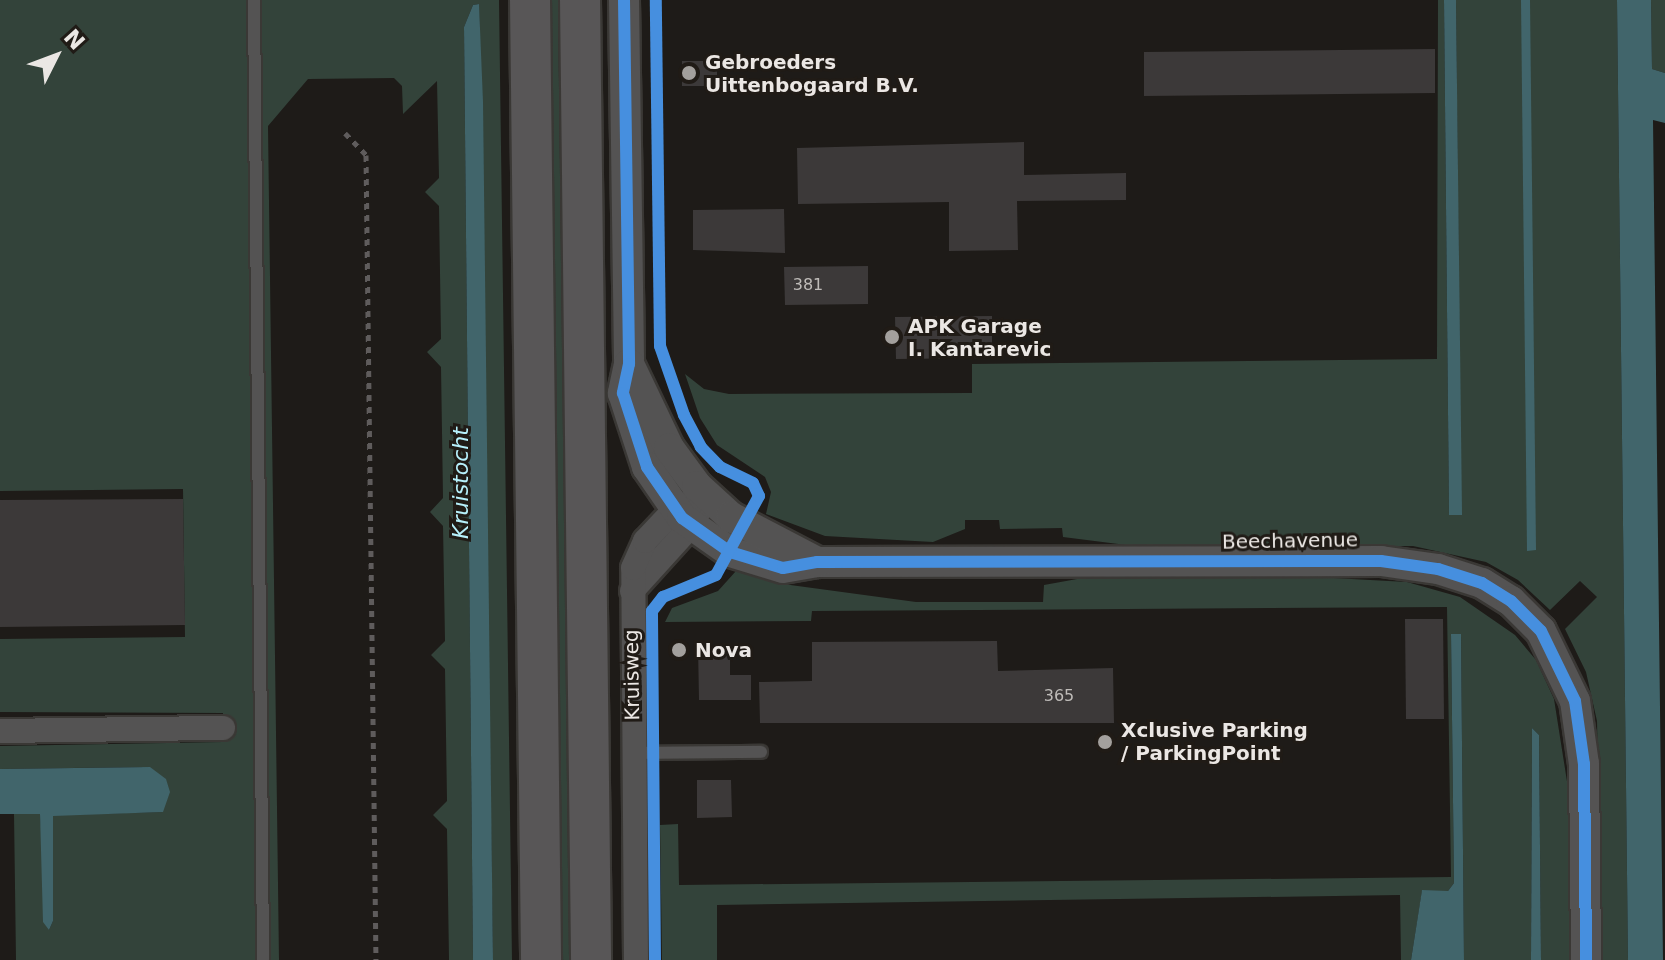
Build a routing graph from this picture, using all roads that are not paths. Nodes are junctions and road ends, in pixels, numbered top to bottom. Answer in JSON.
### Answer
{"nodes":[{"id":1,"x":254,"y":0,"type":"edge"},
{"id":2,"x":514,"y":0,"type":"edge"},
{"id":3,"x":530,"y":0,"type":"edge"},
{"id":4,"x":580,"y":0,"type":"edge"},
{"id":5,"x":624,"y":0,"type":"edge"},
{"id":6,"x":530,"y":49,"type":"junction"},
{"id":7,"x":629,"y":364,"type":"junction"},
{"id":8,"x":706,"y":495,"type":"junction"},
{"id":9,"x":683,"y":518,"type":"junction"},
{"id":10,"x":817,"y":562,"type":"junction"},
{"id":11,"x":223,"y":728,"type":"dead end"},
{"id":12,"x":0,"y":731,"type":"edge"},
{"id":13,"x":761,"y":752,"type":"dead end"},
{"id":14,"x":634,"y":753,"type":"junction"},
{"id":15,"x":263,"y":960,"type":"edge"},
{"id":16,"x":541,"y":960,"type":"edge"},
{"id":17,"x":591,"y":960,"type":"edge"},
{"id":18,"x":636,"y":960,"type":"edge"},
{"id":19,"x":1586,"y":960,"type":"edge"}],
"edges":[{"from":1,"to":15,"type":"lane"},
{"from":2,"to":6,"type":"highway"},
{"from":3,"to":6,"type":"highway"},
{"from":4,"to":17,"type":"highway"},
{"from":5,"to":7,"type":"street"},
{"from":6,"to":16,"type":"highway"},
{"from":7,"to":8,"type":"street"},
{"from":7,"to":9,"type":"street"},
{"from":8,"to":9,"type":"street"},
{"from":8,"to":10,"type":"street","name":"Beechavenue"},
{"from":9,"to":10,"type":"street","name":"Beechavenue"},
{"from":9,"to":14,"type":"street","name":"Kruisweg"},
{"from":10,"to":19,"type":"street","name":"Beechavenue"},
{"from":11,"to":12,"type":"street"},
{"from":13,"to":14,"type":"lane"},
{"from":14,"to":18,"type":"street","name":"Kruisweg"}]}
